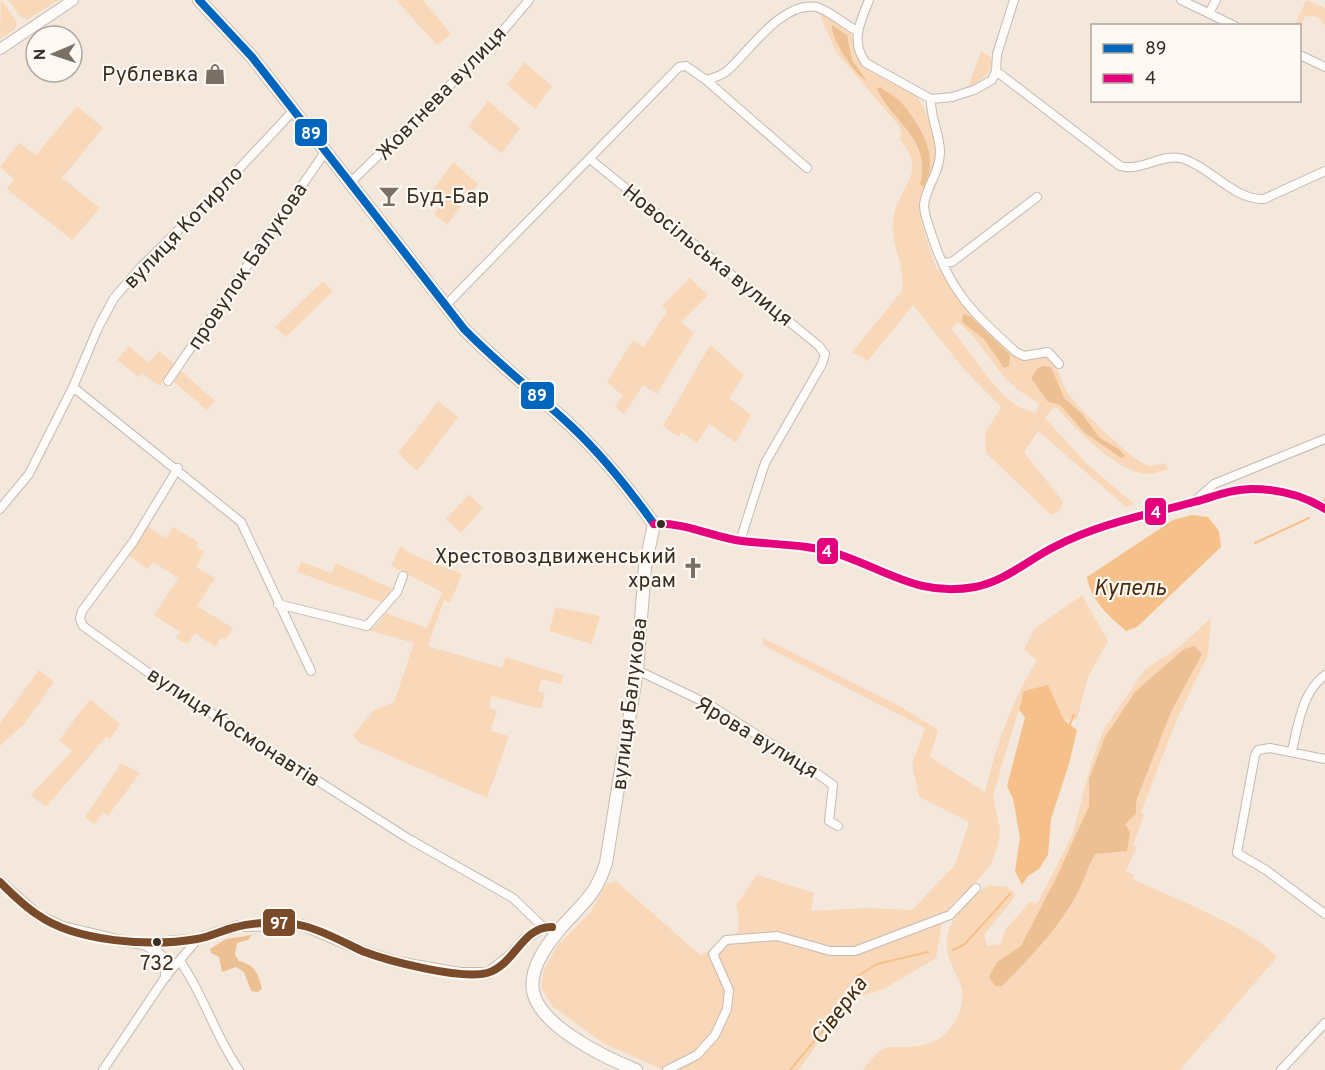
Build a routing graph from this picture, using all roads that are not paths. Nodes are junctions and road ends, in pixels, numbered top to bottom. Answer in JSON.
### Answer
{"nodes":[{"id":1,"x":73,"y":0,"type":"edge"},
{"id":2,"x":199,"y":0,"type":"edge"},
{"id":3,"x":529,"y":0,"type":"edge"},
{"id":4,"x":869,"y":0,"type":"edge"},
{"id":5,"x":1014,"y":0,"type":"edge"},
{"id":6,"x":1181,"y":0,"type":"edge"},
{"id":7,"x":1216,"y":0,"type":"edge"},
{"id":8,"x":1209,"y":13,"type":"junction"},
{"id":9,"x":1231,"y":24,"type":"edge"},
{"id":10,"x":857,"y":31,"type":"junction"},
{"id":11,"x":0,"y":49,"type":"edge"},
{"id":12,"x":1301,"y":56,"type":"edge"},
{"id":13,"x":1325,"y":67,"type":"edge"},
{"id":14,"x":996,"y":71,"type":"junction"},
{"id":15,"x":706,"y":80,"type":"junction"},
{"id":16,"x":931,"y":99,"type":"junction"},
{"id":17,"x":293,"y":111,"type":"junction"},
{"id":18,"x":325,"y":152,"type":"junction"},
{"id":19,"x":590,"y":159,"type":"junction"},
{"id":20,"x":807,"y":168,"type":"dead end"},
{"id":21,"x":1325,"y":171,"type":"edge"},
{"id":22,"x":350,"y":183,"type":"junction"},
{"id":23,"x":1037,"y":198,"type":"dead end"},
{"id":24,"x":943,"y":263,"type":"junction"},
{"id":25,"x":445,"y":306,"type":"junction"},
{"id":26,"x":1059,"y":364,"type":"dead end"},
{"id":27,"x":168,"y":381,"type":"dead end"},
{"id":28,"x":74,"y":387,"type":"junction"},
{"id":29,"x":1325,"y":439,"type":"edge"},
{"id":30,"x":178,"y":468,"type":"junction"},
{"id":31,"x":1193,"y":502,"type":"junction"},
{"id":32,"x":0,"y":509,"type":"edge"},
{"id":33,"x":1325,"y":509,"type":"edge"},
{"id":34,"x":654,"y":524,"type":"junction"},
{"id":35,"x":740,"y":541,"type":"junction"},
{"id":36,"x":403,"y":576,"type":"dead end"},
{"id":37,"x":278,"y":604,"type":"junction"},
{"id":38,"x":637,"y":670,"type":"junction"},
{"id":39,"x":311,"y":671,"type":"dead end"},
{"id":40,"x":1325,"y":675,"type":"edge"},
{"id":41,"x":1292,"y":751,"type":"junction"},
{"id":42,"x":1325,"y":759,"type":"edge"},
{"id":43,"x":838,"y":826,"type":"dead end"},
{"id":44,"x":0,"y":882,"type":"edge"},
{"id":45,"x":976,"y":888,"type":"dead end"},
{"id":46,"x":1325,"y":914,"type":"edge"},
{"id":47,"x":543,"y":927,"type":"junction"},
{"id":48,"x":559,"y":930,"type":"junction"},
{"id":49,"x":198,"y":939,"type":"junction"},
{"id":50,"x":144,"y":944,"type":"junction"},
{"id":51,"x":180,"y":961,"type":"junction"},
{"id":52,"x":166,"y":976,"type":"junction"},
{"id":53,"x":1325,"y":1023,"type":"edge"},
{"id":54,"x":104,"y":1070,"type":"edge"},
{"id":55,"x":239,"y":1070,"type":"edge"},
{"id":56,"x":636,"y":1070,"type":"edge"},
{"id":57,"x":667,"y":1070,"type":"edge"},
{"id":58,"x":1281,"y":1070,"type":"edge"}],
"edges":[{"from":1,"to":11,"type":"street"},
{"from":2,"to":17,"type":"main road"},
{"from":3,"to":22,"type":"street","name":"Жовтнева вулиця"},
{"from":4,"to":10,"type":"street"},
{"from":5,"to":14,"type":"street"},
{"from":6,"to":8,"type":"street"},
{"from":7,"to":8,"type":"street"},
{"from":8,"to":9,"type":"street"},
{"from":10,"to":15,"type":"street"},
{"from":10,"to":16,"type":"street"},
{"from":12,"to":13,"type":"street"},
{"from":14,"to":16,"type":"street"},
{"from":14,"to":21,"type":"street"},
{"from":15,"to":19,"type":"street"},
{"from":15,"to":20,"type":"street"},
{"from":16,"to":24,"type":"street"},
{"from":17,"to":18,"type":"main road"},
{"from":17,"to":28,"type":"street","name":"вулиця Котирло"},
{"from":18,"to":22,"type":"main road"},
{"from":18,"to":27,"type":"street","name":"провулок Балукова"},
{"from":19,"to":25,"type":"street"},
{"from":19,"to":35,"type":"street","name":"Новосільська вулиця"},
{"from":22,"to":25,"type":"main road"},
{"from":23,"to":24,"type":"street"},
{"from":24,"to":26,"type":"street"},
{"from":25,"to":34,"type":"main road"},
{"from":28,"to":30,"type":"street"},
{"from":28,"to":32,"type":"street","name":"вулиця Котирло"},
{"from":29,"to":31,"type":"street"},
{"from":30,"to":37,"type":"street"},
{"from":30,"to":47,"type":"street","name":"вулиця Космонавтів"},
{"from":31,"to":33,"type":"street"},
{"from":31,"to":35,"type":"street"},
{"from":34,"to":35,"type":"street"},
{"from":34,"to":38,"type":"main road","name":"вулиця Балукова"},
{"from":36,"to":37,"type":"street"},
{"from":37,"to":39,"type":"street"},
{"from":38,"to":43,"type":"street","name":"Ярова вулиця"},
{"from":38,"to":48,"type":"main road","name":"вулиця Балукова"},
{"from":40,"to":41,"type":"street"},
{"from":41,"to":42,"type":"street"},
{"from":41,"to":46,"type":"street"},
{"from":44,"to":50,"type":"street"},
{"from":45,"to":57,"type":"street"},
{"from":47,"to":48,"type":"street"},
{"from":47,"to":49,"type":"street"},
{"from":48,"to":56,"type":"main road","name":"вулиця Балукова"},
{"from":49,"to":50,"type":"street"},
{"from":49,"to":51,"type":"street"},
{"from":50,"to":52,"type":"street"},
{"from":51,"to":52,"type":"street"},
{"from":51,"to":55,"type":"street"},
{"from":52,"to":54,"type":"street"},
{"from":53,"to":58,"type":"street"}]}
